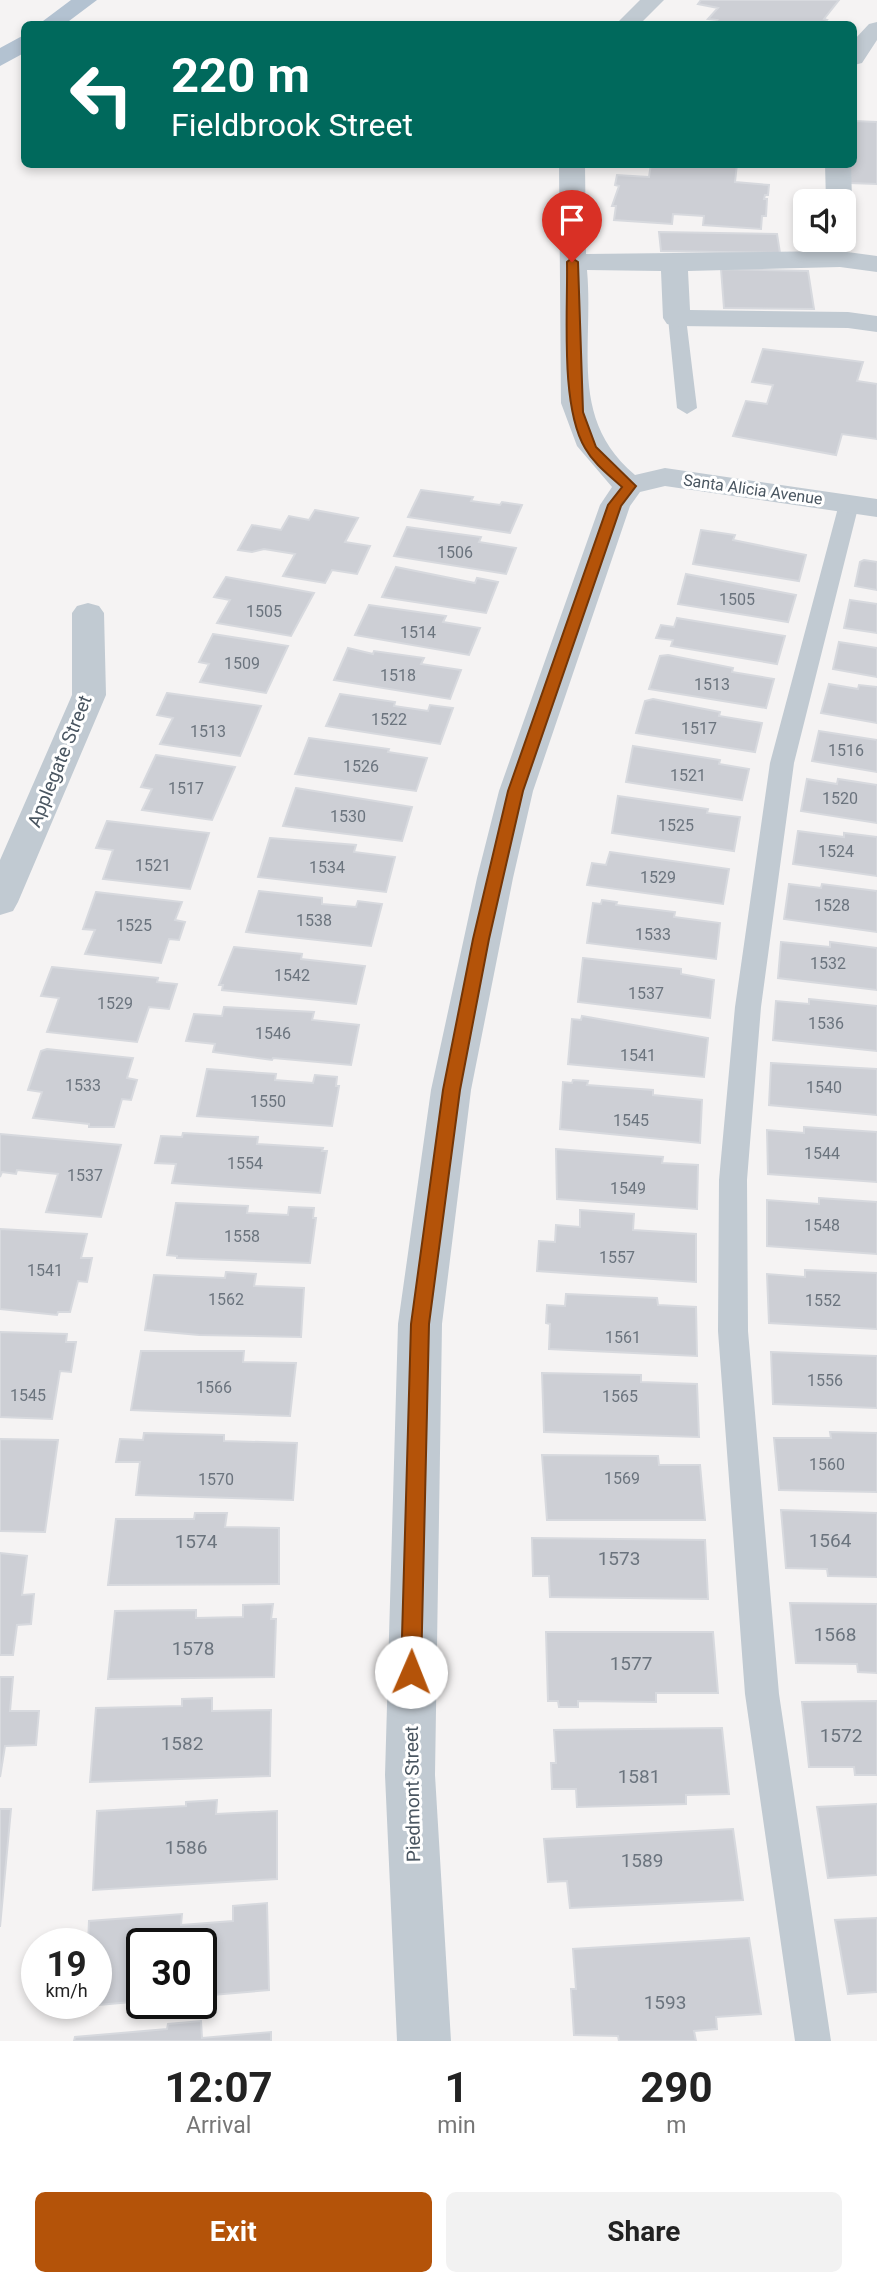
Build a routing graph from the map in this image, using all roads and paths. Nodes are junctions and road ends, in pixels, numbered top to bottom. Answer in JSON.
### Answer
{"nodes":[{"id":1,"x":86,"y":0,"type":"edge"},
{"id":2,"x":653,"y":0,"type":"edge"},
{"id":3,"x":54,"y":21,"type":"edge"},
{"id":4,"x":630,"y":21,"type":"edge"},
{"id":5,"x":877,"y":29,"type":"edge"},
{"id":6,"x":21,"y":44,"type":"edge"},
{"id":7,"x":857,"y":53,"type":"edge"},
{"id":8,"x":0,"y":59,"type":"edge"},
{"id":9,"x":572,"y":168,"type":"edge"},
{"id":10,"x":838,"y":168,"type":"edge"},
{"id":11,"x":839,"y":189,"type":"edge"},
{"id":12,"x":804,"y":252,"type":"edge"},
{"id":13,"x":847,"y":252,"type":"edge"},
{"id":14,"x":572,"y":262,"type":"junction"},
{"id":15,"x":674,"y":263,"type":"junction"},
{"id":16,"x":877,"y":264,"type":"edge"},
{"id":17,"x":677,"y":318,"type":"junction"},
{"id":18,"x":877,"y":324,"type":"edge"},
{"id":19,"x":687,"y":408,"type":"dead end"},
{"id":20,"x":629,"y":486,"type":"junction"},
{"id":21,"x":863,"y":506,"type":"edge"},
{"id":22,"x":88,"y":613,"type":"dead end"},
{"id":23,"x":0,"y":902,"type":"edge"},
{"id":24,"x":424,"y":2041,"type":"edge"},
{"id":25,"x":813,"y":2041,"type":"edge"}],
"edges":[{"from":1,"to":3,"type":"main road"},
{"from":2,"to":4,"type":"street"},
{"from":5,"to":7,"type":"street"},
{"from":6,"to":8,"type":"main road"},
{"from":9,"to":14,"type":"street"},
{"from":10,"to":11,"type":"street"},
{"from":12,"to":15,"type":"street"},
{"from":13,"to":16,"type":"street"},
{"from":14,"to":15,"type":"street"},
{"from":14,"to":20,"type":"street"},
{"from":15,"to":17,"type":"street"},
{"from":17,"to":18,"type":"street"},
{"from":17,"to":19,"type":"lane"},
{"from":20,"to":21,"type":"street","name":"Santa Alicia Avenue"},
{"from":20,"to":24,"type":"street","name":"Piedmont Street"},
{"from":21,"to":25,"type":"lane"},
{"from":22,"to":23,"type":"street","name":"Applegate Street"}]}
